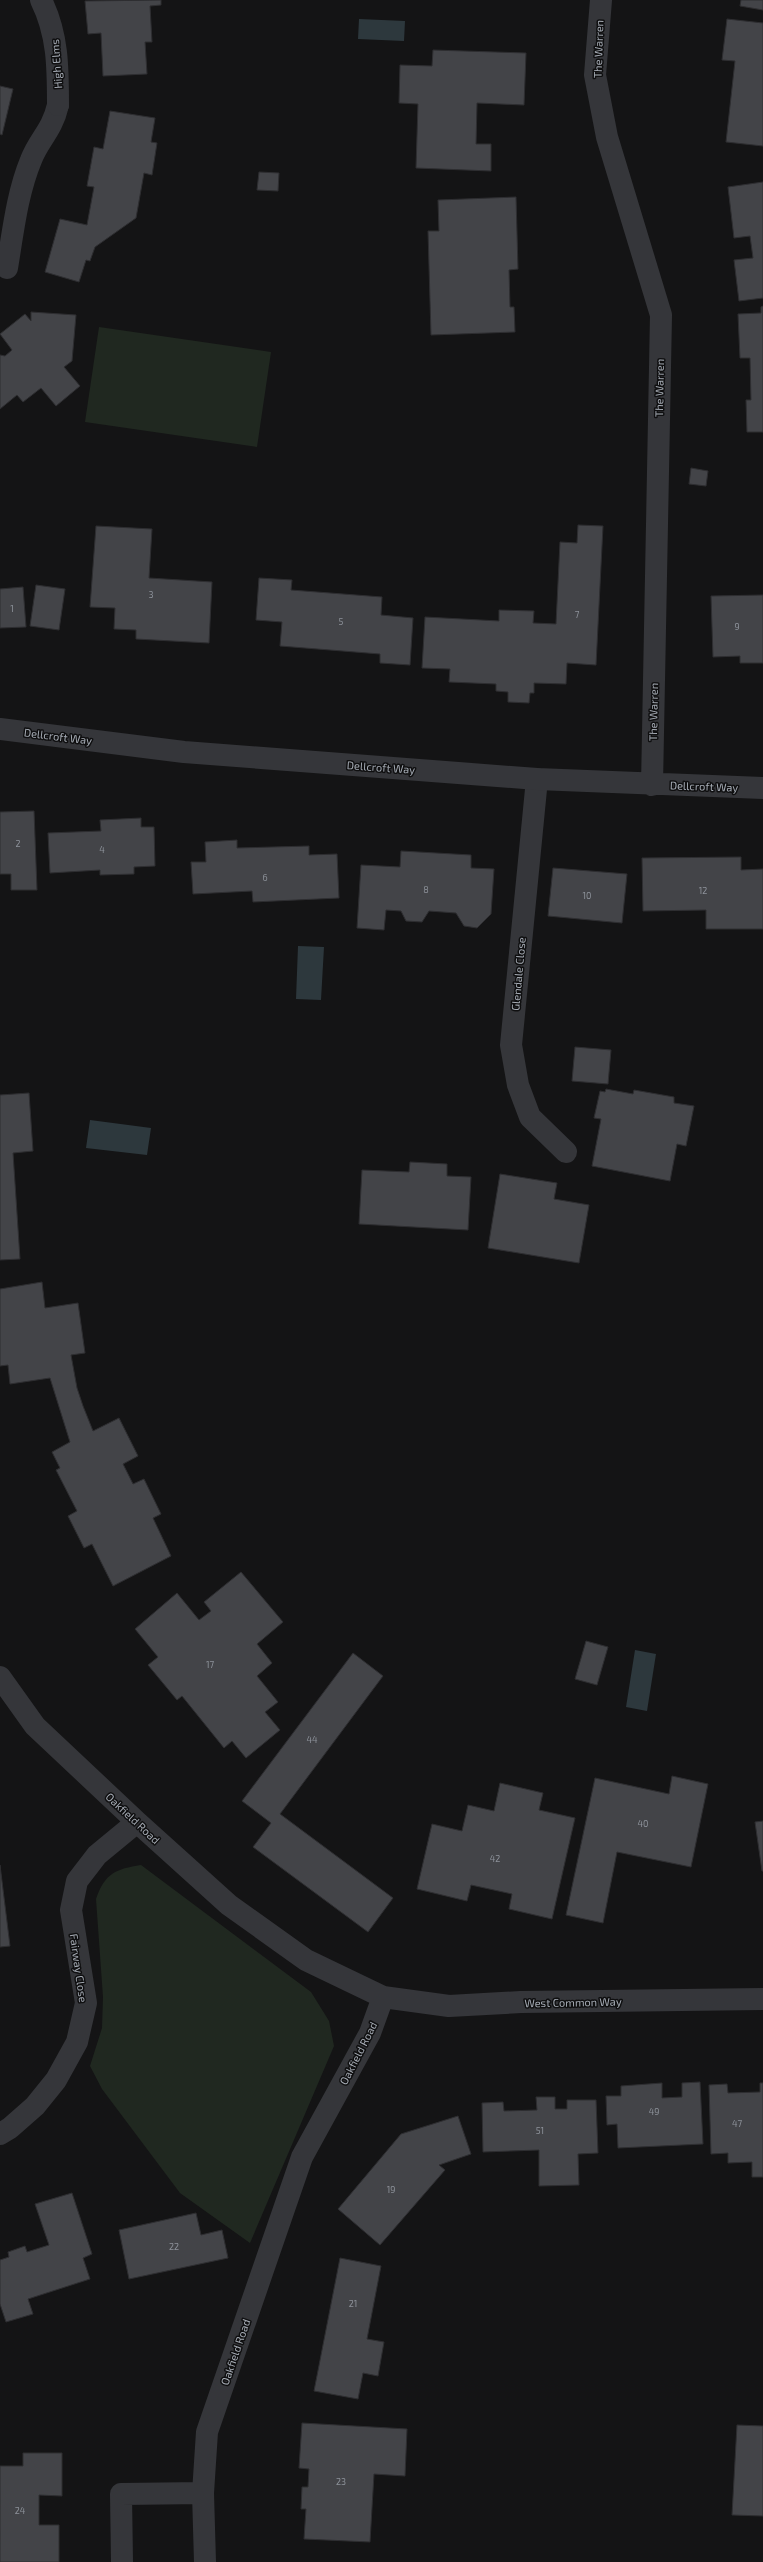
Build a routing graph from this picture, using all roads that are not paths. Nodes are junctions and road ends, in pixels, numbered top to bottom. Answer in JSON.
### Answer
{"nodes":[{"id":1,"x":41,"y":0,"type":"edge"},
{"id":2,"x":601,"y":0,"type":"edge"},
{"id":3,"x":7,"y":268,"type":"dead end"},
{"id":4,"x":0,"y":729,"type":"edge"},
{"id":5,"x":537,"y":780,"type":"junction"},
{"id":6,"x":652,"y":785,"type":"junction"},
{"id":7,"x":763,"y":788,"type":"edge"},
{"id":8,"x":566,"y":1152,"type":"dead end"},
{"id":9,"x":0,"y":1677,"type":"edge"},
{"id":10,"x":137,"y":1822,"type":"junction"},
{"id":11,"x":383,"y":1997,"type":"junction"},
{"id":12,"x":763,"y":1999,"type":"edge"},
{"id":13,"x":0,"y":2134,"type":"edge"},
{"id":14,"x":203,"y":2493,"type":"junction"},
{"id":15,"x":122,"y":2562,"type":"edge"},
{"id":16,"x":205,"y":2562,"type":"edge"}],
"edges":[{"from":1,"to":3,"type":"street","name":"High Elms"},
{"from":2,"to":6,"type":"street","name":"The Warren"},
{"from":4,"to":5,"type":"street","name":"Dellcroft Way"},
{"from":5,"to":6,"type":"street","name":"Dellcroft Way"},
{"from":5,"to":8,"type":"street","name":"Glendale Close"},
{"from":6,"to":7,"type":"street","name":"Dellcroft Way"},
{"from":9,"to":10,"type":"street","name":"Oakfield Road"},
{"from":10,"to":11,"type":"street","name":"Oakfield Road"},
{"from":10,"to":13,"type":"street","name":"Fairway Close"},
{"from":11,"to":12,"type":"street","name":"West Common Way"},
{"from":11,"to":14,"type":"street","name":"Oakfield Road"},
{"from":14,"to":15,"type":"street"},
{"from":14,"to":16,"type":"street","name":"Oakfield Road"}]}
